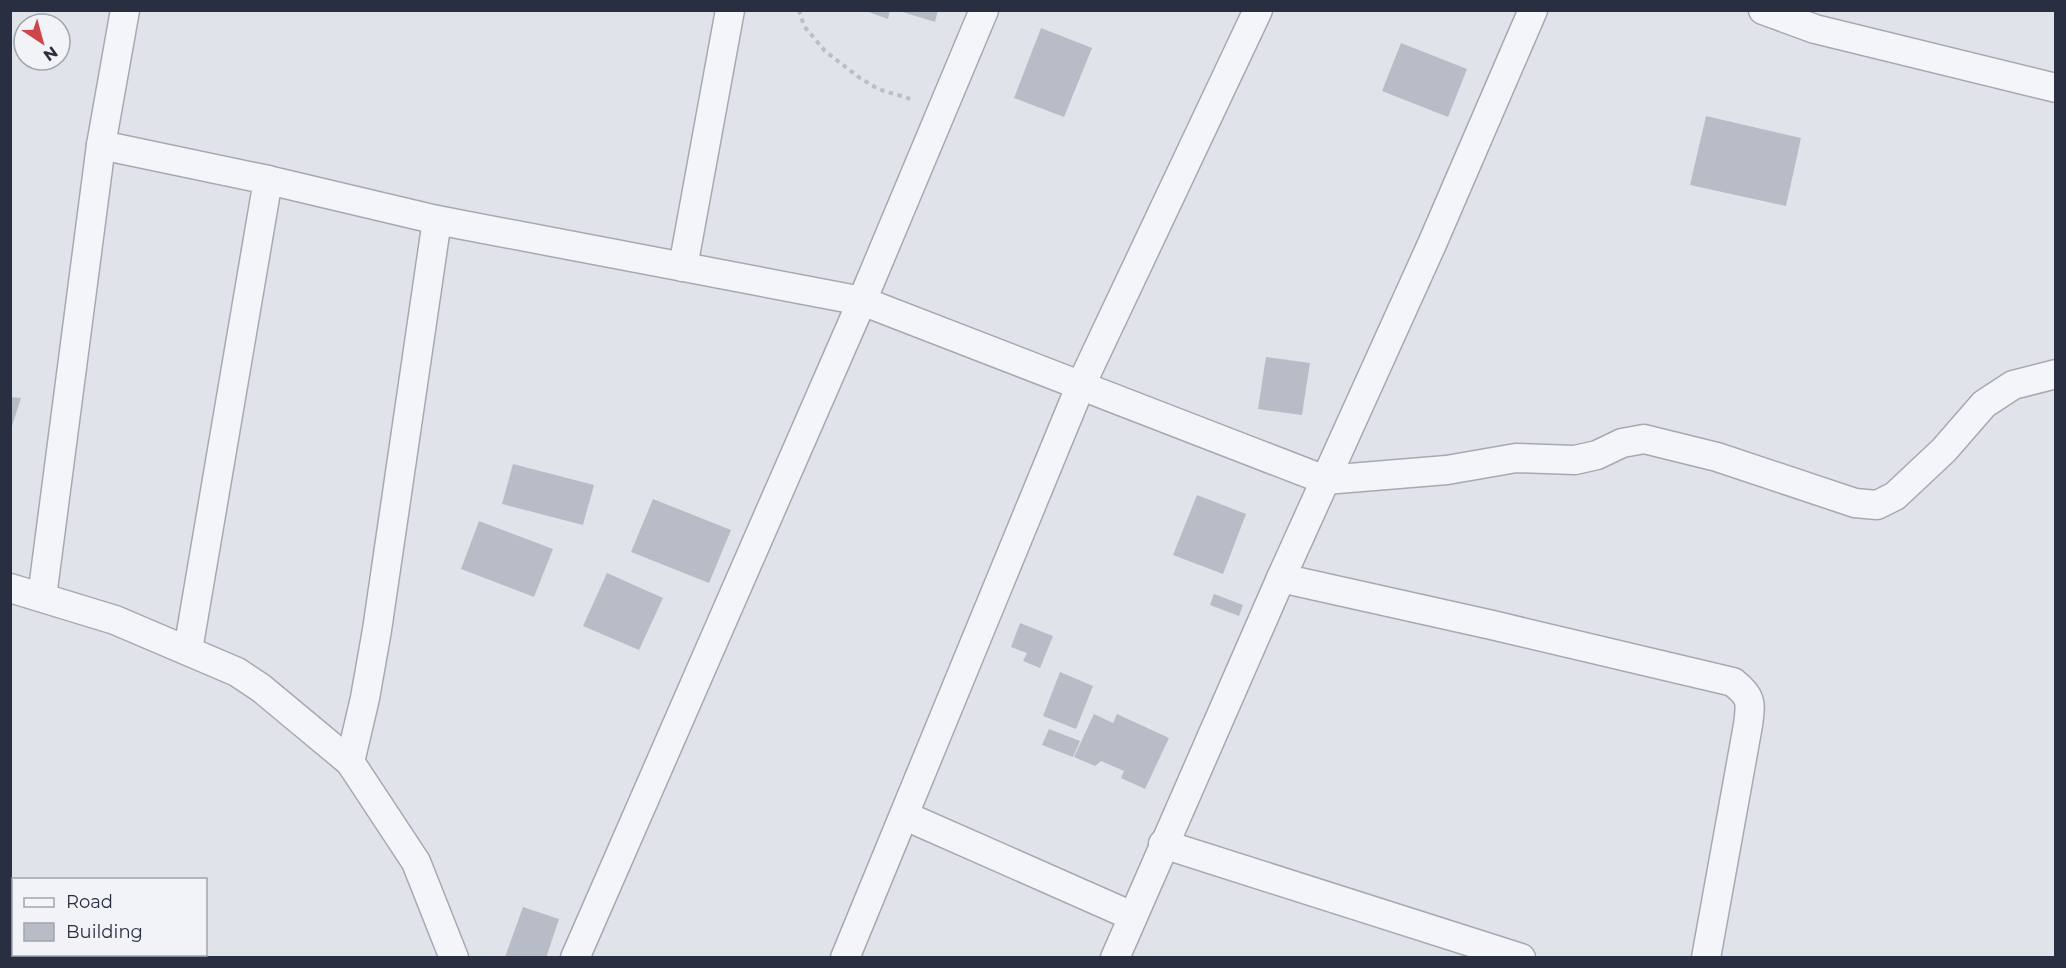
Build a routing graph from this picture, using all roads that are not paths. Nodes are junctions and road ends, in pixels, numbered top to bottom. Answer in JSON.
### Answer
{"nodes":[{"id":1,"x":125,"y":10,"type":"edge"},
{"id":2,"x":730,"y":10,"type":"edge"},
{"id":3,"x":984,"y":10,"type":"edge"},
{"id":4,"x":1258,"y":10,"type":"edge"},
{"id":5,"x":1533,"y":10,"type":"edge"},
{"id":6,"x":1763,"y":10,"type":"edge"},
{"id":7,"x":2055,"y":88,"type":"edge"},
{"id":8,"x":101,"y":145,"type":"junction"},
{"id":9,"x":268,"y":180,"type":"junction"},
{"id":10,"x":437,"y":220,"type":"junction"},
{"id":11,"x":683,"y":267,"type":"junction"},
{"id":12,"x":862,"y":301,"type":"junction"},
{"id":13,"x":2055,"y":374,"type":"edge"},
{"id":14,"x":1080,"y":387,"type":"junction"},
{"id":15,"x":1325,"y":480,"type":"junction"},
{"id":16,"x":1281,"y":578,"type":"junction"},
{"id":17,"x":10,"y":588,"type":"edge"},
{"id":18,"x":42,"y":597,"type":"junction"},
{"id":19,"x":188,"y":650,"type":"junction"},
{"id":20,"x":350,"y":762,"type":"junction"},
{"id":21,"x":910,"y":818,"type":"dead end"},
{"id":22,"x":1163,"y":844,"type":"junction"},
{"id":23,"x":1132,"y":916,"type":"junction"},
{"id":24,"x":454,"y":957,"type":"edge"},
{"id":25,"x":575,"y":957,"type":"edge"},
{"id":26,"x":845,"y":957,"type":"edge"},
{"id":27,"x":1114,"y":957,"type":"edge"},
{"id":28,"x":1521,"y":957,"type":"edge"},
{"id":29,"x":1706,"y":957,"type":"edge"}],
"edges":[{"from":1,"to":8,"type":"street"},
{"from":2,"to":11,"type":"street"},
{"from":3,"to":12,"type":"street"},
{"from":4,"to":14,"type":"street"},
{"from":5,"to":15,"type":"street"},
{"from":6,"to":7,"type":"street"},
{"from":8,"to":9,"type":"street"},
{"from":8,"to":18,"type":"street"},
{"from":9,"to":10,"type":"street"},
{"from":9,"to":19,"type":"street"},
{"from":10,"to":11,"type":"street"},
{"from":10,"to":20,"type":"street"},
{"from":11,"to":12,"type":"street"},
{"from":12,"to":14,"type":"street"},
{"from":12,"to":25,"type":"street"},
{"from":13,"to":15,"type":"street"},
{"from":14,"to":15,"type":"street"},
{"from":14,"to":26,"type":"street"},
{"from":15,"to":16,"type":"street"},
{"from":16,"to":22,"type":"street"},
{"from":16,"to":29,"type":"street"},
{"from":17,"to":18,"type":"street"},
{"from":18,"to":19,"type":"street"},
{"from":19,"to":20,"type":"street"},
{"from":20,"to":24,"type":"street"},
{"from":21,"to":23,"type":"street"},
{"from":22,"to":23,"type":"street"},
{"from":22,"to":28,"type":"street"},
{"from":23,"to":27,"type":"street"}]}
